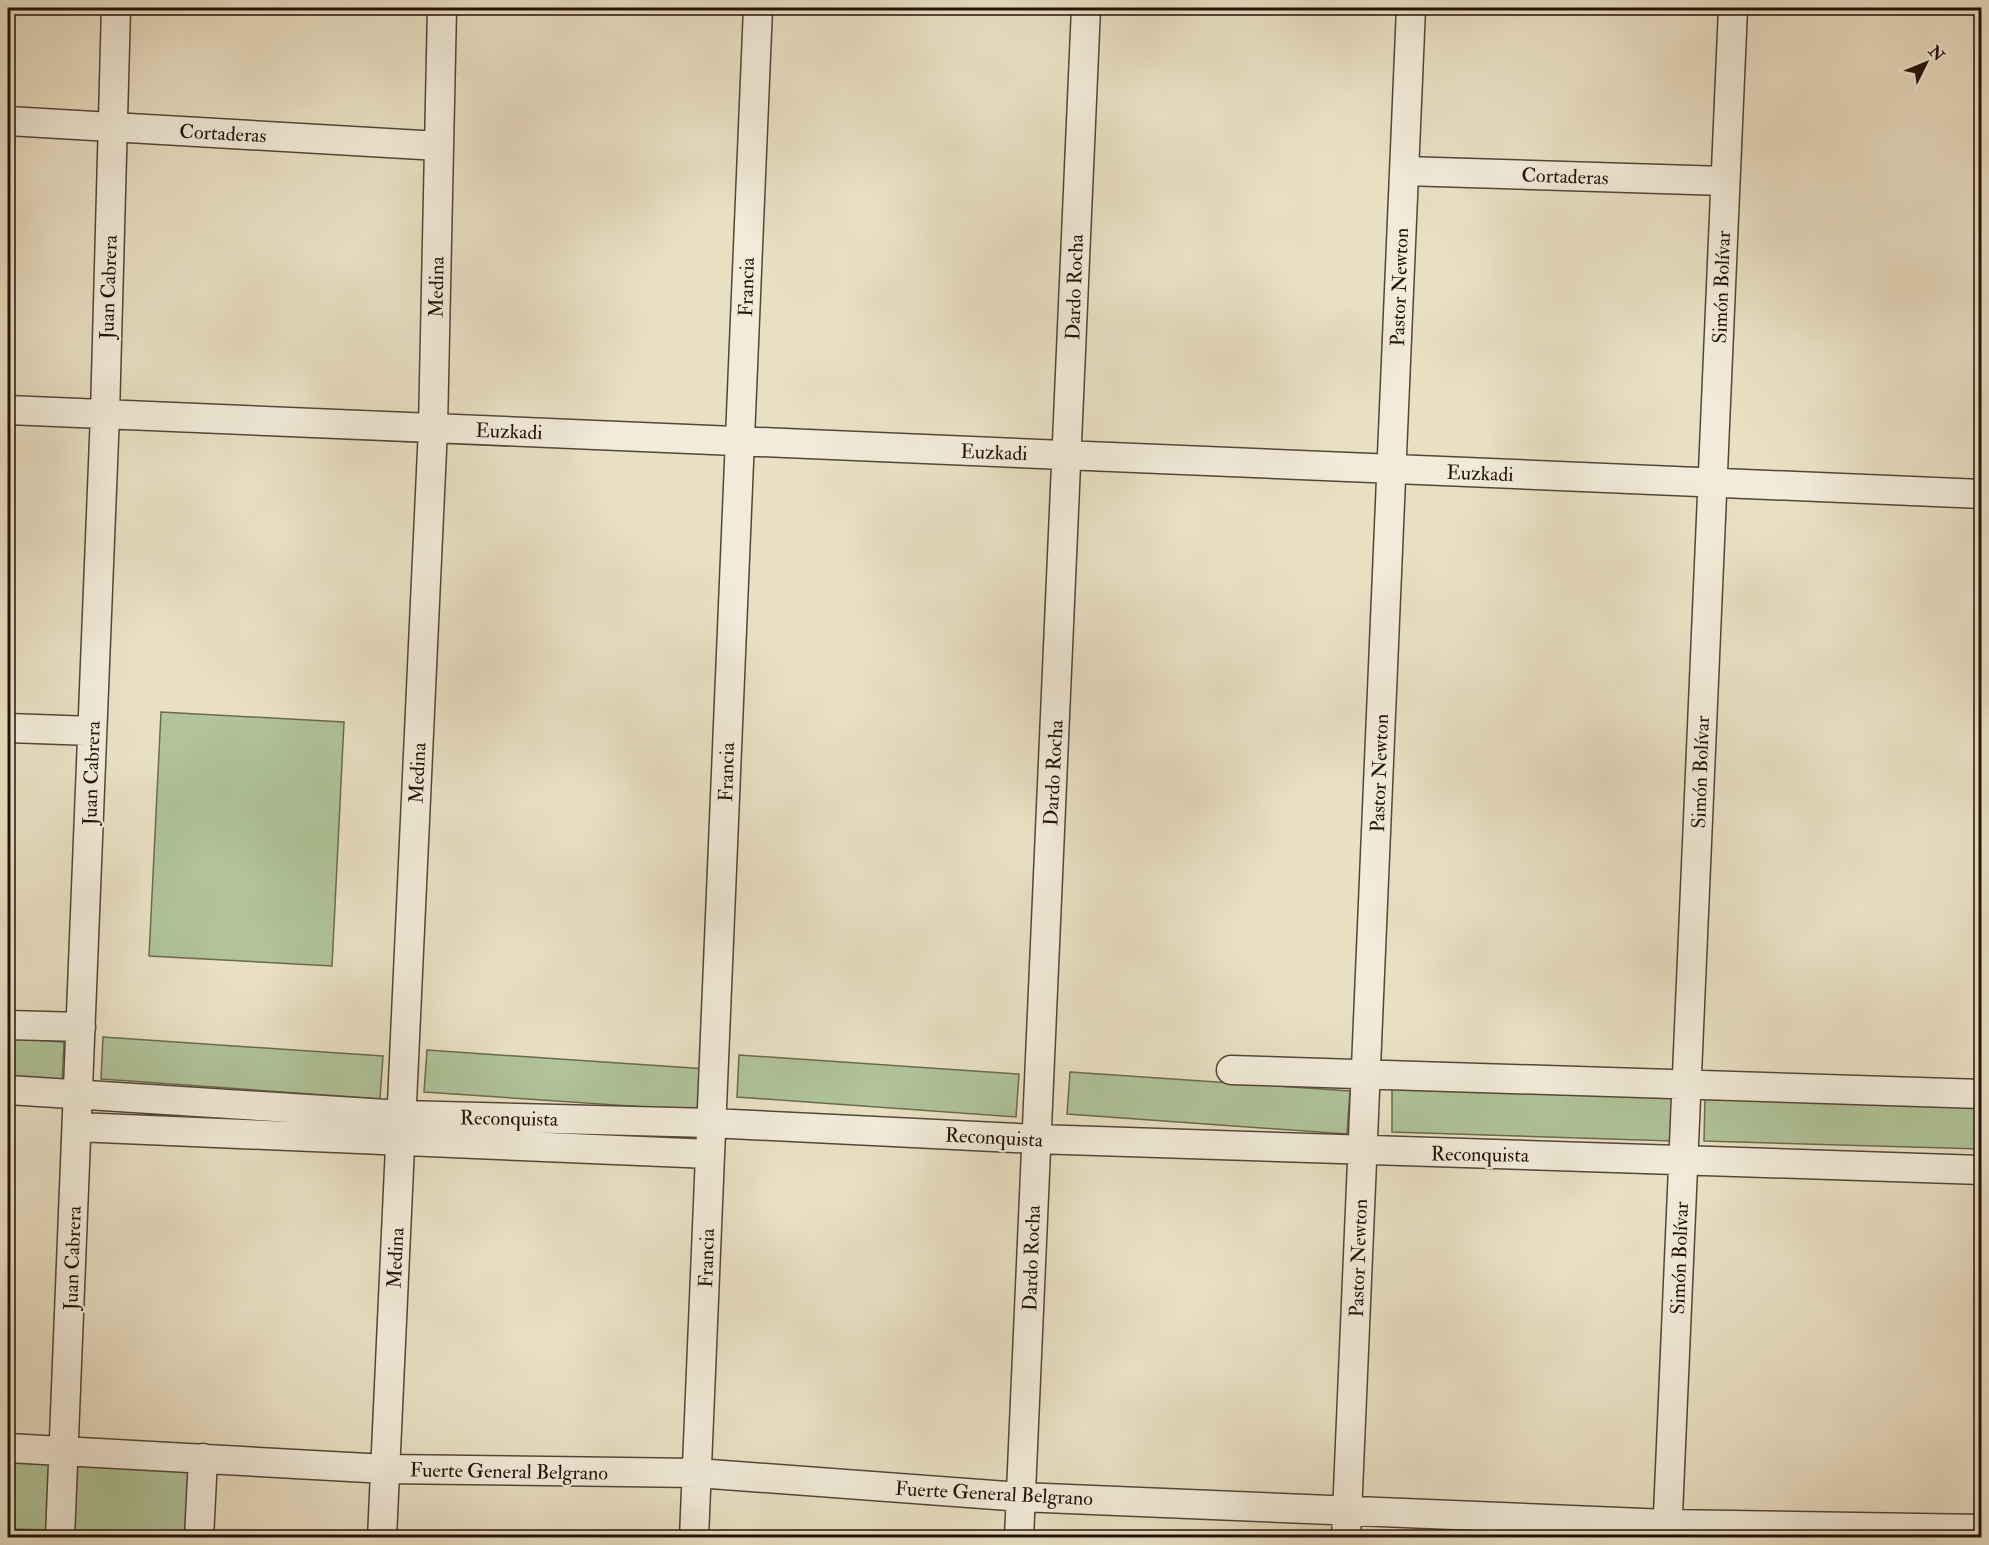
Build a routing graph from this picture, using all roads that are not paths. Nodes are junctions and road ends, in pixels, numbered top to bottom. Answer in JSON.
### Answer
{"nodes":[{"id":1,"x":116,"y":8,"type":"edge"},
{"id":2,"x":442,"y":8,"type":"edge"},
{"id":3,"x":758,"y":8,"type":"edge"},
{"id":4,"x":1086,"y":8,"type":"edge"},
{"id":5,"x":1412,"y":8,"type":"edge"},
{"id":6,"x":1733,"y":8,"type":"edge"},
{"id":7,"x":8,"y":121,"type":"edge"},
{"id":8,"x":112,"y":127,"type":"junction"},
{"id":9,"x":439,"y":146,"type":"junction"},
{"id":10,"x":1404,"y":171,"type":"junction"},
{"id":11,"x":1725,"y":181,"type":"junction"},
{"id":12,"x":8,"y":410,"type":"edge"},
{"id":13,"x":105,"y":414,"type":"junction"},
{"id":14,"x":433,"y":428,"type":"junction"},
{"id":15,"x":739,"y":441,"type":"junction"},
{"id":16,"x":1066,"y":455,"type":"junction"},
{"id":17,"x":1392,"y":469,"type":"junction"},
{"id":18,"x":1712,"y":483,"type":"junction"},
{"id":19,"x":1982,"y":494,"type":"edge"},
{"id":20,"x":8,"y":728,"type":"edge"},
{"id":21,"x":93,"y":731,"type":"junction"},
{"id":22,"x":8,"y":1025,"type":"edge"},
{"id":23,"x":81,"y":1027,"type":"junction"},
{"id":24,"x":1231,"y":1070,"type":"dead end"},
{"id":25,"x":1366,"y":1076,"type":"junction"},
{"id":26,"x":1686,"y":1085,"type":"junction"},
{"id":27,"x":8,"y":1090,"type":"edge"},
{"id":28,"x":79,"y":1094,"type":"junction"},
{"id":29,"x":1982,"y":1094,"type":"edge"},
{"id":30,"x":711,"y":1123,"type":"junction"},
{"id":31,"x":77,"y":1127,"type":"junction"},
{"id":32,"x":401,"y":1128,"type":"junction"},
{"id":33,"x":1036,"y":1139,"type":"junction"},
{"id":34,"x":1362,"y":1151,"type":"junction"},
{"id":35,"x":710,"y":1154,"type":"junction"},
{"id":36,"x":1683,"y":1159,"type":"junction"},
{"id":37,"x":1982,"y":1170,"type":"edge"},
{"id":38,"x":8,"y":1449,"type":"edge"},
{"id":39,"x":64,"y":1450,"type":"junction"},
{"id":40,"x":203,"y":1458,"type":"junction"},
{"id":41,"x":386,"y":1469,"type":"junction"},
{"id":42,"x":697,"y":1473,"type":"junction"},
{"id":43,"x":1021,"y":1497,"type":"junction"},
{"id":44,"x":1347,"y":1509,"type":"junction"},
{"id":45,"x":1982,"y":1529,"type":"edge"},
{"id":46,"x":1667,"y":1531,"type":"edge"},
{"id":47,"x":60,"y":1538,"type":"edge"},
{"id":48,"x":199,"y":1538,"type":"edge"},
{"id":49,"x":382,"y":1538,"type":"edge"},
{"id":50,"x":694,"y":1538,"type":"edge"},
{"id":51,"x":1019,"y":1538,"type":"edge"},
{"id":52,"x":1346,"y":1538,"type":"edge"}],
"edges":[{"from":1,"to":8,"type":"street","name":"Juan Cabrera"},
{"from":2,"to":9,"type":"street","name":"Medina"},
{"from":3,"to":15,"type":"street","name":"Francia"},
{"from":4,"to":16,"type":"street","name":"Dardo Rocha"},
{"from":5,"to":10,"type":"street","name":"Pastor Newton"},
{"from":6,"to":11,"type":"street","name":"Simón Bolívar"},
{"from":7,"to":8,"type":"street","name":"Cortaderas"},
{"from":8,"to":9,"type":"street","name":"Cortaderas"},
{"from":8,"to":13,"type":"street","name":"Juan Cabrera"},
{"from":9,"to":14,"type":"street","name":"Medina"},
{"from":10,"to":11,"type":"street","name":"Cortaderas"},
{"from":10,"to":17,"type":"street","name":"Pastor Newton"},
{"from":11,"to":18,"type":"street","name":"Simón Bolívar"},
{"from":12,"to":13,"type":"street","name":"Euzkadi"},
{"from":13,"to":14,"type":"street","name":"Euzkadi"},
{"from":13,"to":21,"type":"street","name":"Juan Cabrera"},
{"from":14,"to":15,"type":"street","name":"Euzkadi"},
{"from":14,"to":32,"type":"street","name":"Medina"},
{"from":15,"to":16,"type":"street","name":"Euzkadi"},
{"from":15,"to":30,"type":"street","name":"Francia"},
{"from":16,"to":17,"type":"street","name":"Euzkadi"},
{"from":16,"to":33,"type":"street","name":"Dardo Rocha"},
{"from":17,"to":18,"type":"street","name":"Euzkadi"},
{"from":17,"to":25,"type":"street","name":"Pastor Newton"},
{"from":18,"to":19,"type":"street","name":"Euzkadi"},
{"from":18,"to":26,"type":"street","name":"Simón Bolívar"},
{"from":20,"to":21,"type":"street"},
{"from":21,"to":23,"type":"street","name":"Juan Cabrera"},
{"from":22,"to":23,"type":"street"},
{"from":23,"to":28,"type":"street","name":"Juan Cabrera"},
{"from":24,"to":25,"type":"street"},
{"from":25,"to":26,"type":"street"},
{"from":25,"to":34,"type":"street","name":"Pastor Newton"},
{"from":26,"to":29,"type":"street"},
{"from":26,"to":36,"type":"street","name":"Simón Bolívar"},
{"from":27,"to":28,"type":"street","name":"Reconquista"},
{"from":28,"to":31,"type":"street","name":"Juan Cabrera"},
{"from":28,"to":32,"type":"street","name":"Reconquista"},
{"from":30,"to":32,"type":"street","name":"Reconquista"},
{"from":30,"to":33,"type":"street","name":"Reconquista"},
{"from":30,"to":35,"type":"street","name":"Francia"},
{"from":31,"to":32,"type":"street"},
{"from":31,"to":39,"type":"street","name":"Juan Cabrera"},
{"from":32,"to":35,"type":"street"},
{"from":32,"to":41,"type":"street","name":"Medina"},
{"from":33,"to":34,"type":"street","name":"Reconquista"},
{"from":33,"to":43,"type":"street","name":"Dardo Rocha"},
{"from":34,"to":36,"type":"street","name":"Reconquista"},
{"from":34,"to":44,"type":"street","name":"Pastor Newton"},
{"from":35,"to":42,"type":"street","name":"Francia"},
{"from":36,"to":37,"type":"street","name":"Reconquista"},
{"from":36,"to":46,"type":"street","name":"Simón Bolívar"},
{"from":38,"to":39,"type":"street","name":"Fuerte General Belgrano"},
{"from":39,"to":40,"type":"street","name":"Fuerte General Belgrano"},
{"from":39,"to":47,"type":"street","name":"Juan Cabrera"},
{"from":40,"to":41,"type":"street","name":"Fuerte General Belgrano"},
{"from":40,"to":48,"type":"street"},
{"from":41,"to":42,"type":"street","name":"Fuerte General Belgrano"},
{"from":41,"to":49,"type":"street","name":"Medina"},
{"from":42,"to":43,"type":"street","name":"Fuerte General Belgrano"},
{"from":42,"to":50,"type":"street","name":"Francia"},
{"from":43,"to":44,"type":"street","name":"Fuerte General Belgrano"},
{"from":43,"to":51,"type":"street","name":"Dardo Rocha"},
{"from":44,"to":46,"type":"street","name":"Fuerte General Belgrano"},
{"from":44,"to":52,"type":"street","name":"Pastor Newton"},
{"from":45,"to":46,"type":"street","name":"Fuerte General Belgrano"}]}
